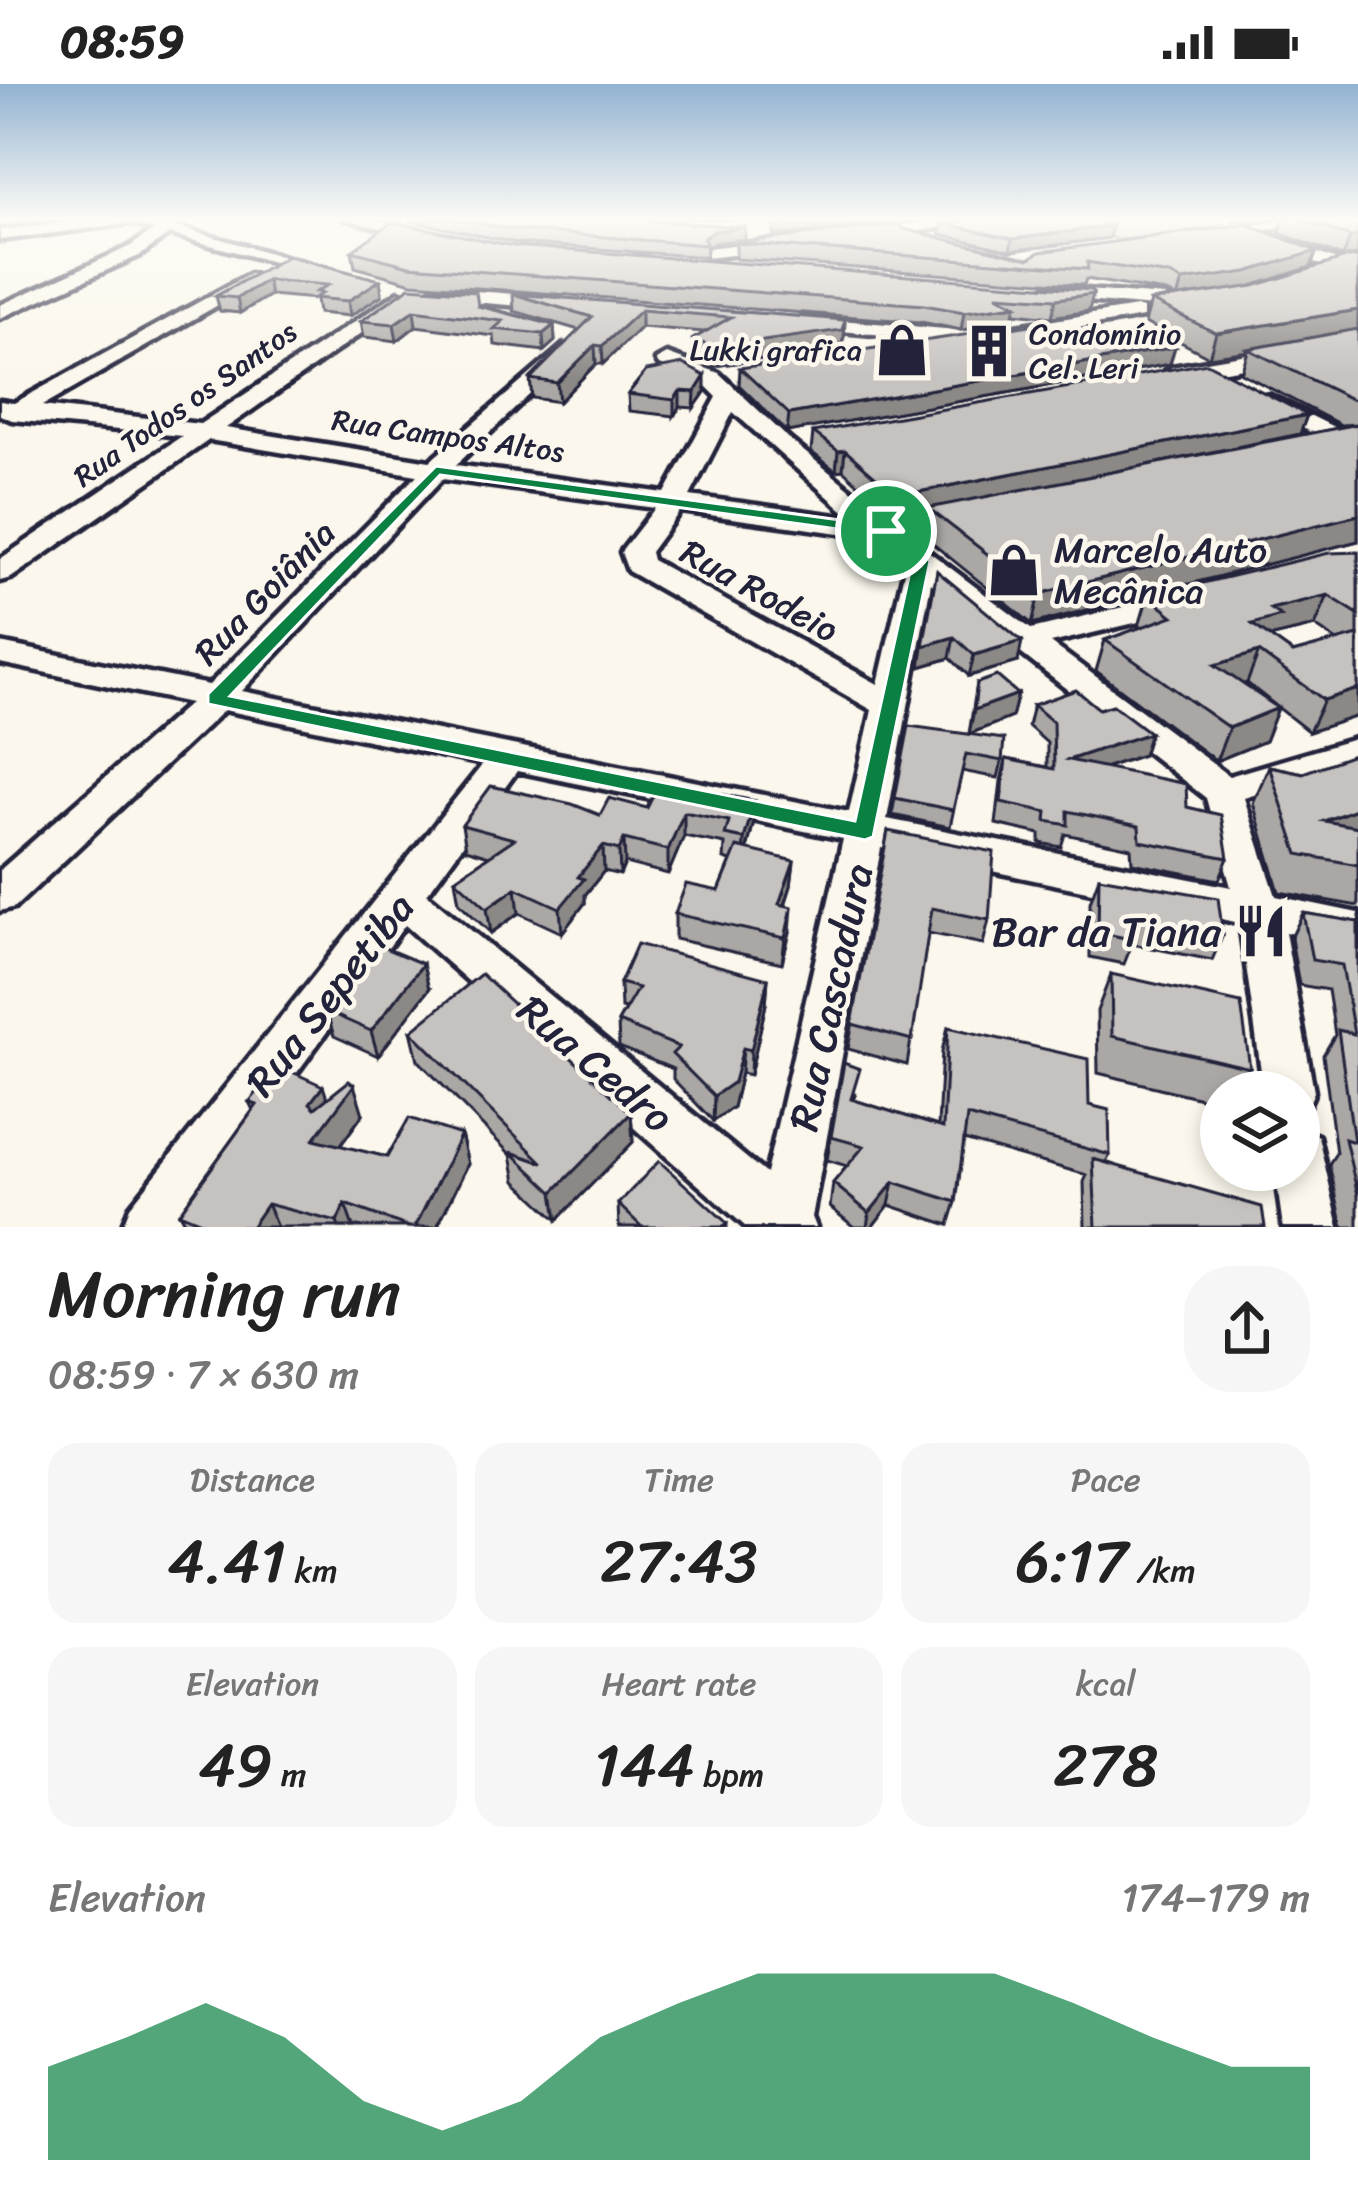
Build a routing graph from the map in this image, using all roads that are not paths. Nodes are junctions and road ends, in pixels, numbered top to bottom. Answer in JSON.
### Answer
{"nodes":[{"id":1,"x":89,"y":271,"type":"edge"},
{"id":2,"x":267,"y":271,"type":"edge"},
{"id":3,"x":1339,"y":271,"type":"edge"},
{"id":4,"x":1054,"y":273,"type":"edge"},
{"id":5,"x":1316,"y":277,"type":"edge"},
{"id":6,"x":398,"y":289,"type":"junction"},
{"id":7,"x":1031,"y":292,"type":"edge"},
{"id":8,"x":1173,"y":304,"type":"junction"},
{"id":9,"x":0,"y":312,"type":"edge"},
{"id":10,"x":1108,"y":317,"type":"junction"},
{"id":11,"x":774,"y":321,"type":"edge"},
{"id":12,"x":524,"y":323,"type":"edge"},
{"id":13,"x":981,"y":338,"type":"junction"},
{"id":14,"x":1358,"y":341,"type":"edge"},
{"id":15,"x":868,"y":355,"type":"edge"},
{"id":16,"x":667,"y":360,"type":"dead end"},
{"id":17,"x":1204,"y":368,"type":"junction"},
{"id":18,"x":1150,"y":378,"type":"edge"},
{"id":19,"x":724,"y":383,"type":"junction"},
{"id":20,"x":6,"y":412,"type":"edge"},
{"id":21,"x":200,"y":431,"type":"junction"},
{"id":22,"x":1351,"y":440,"type":"edge"},
{"id":23,"x":1304,"y":445,"type":"edge"},
{"id":24,"x":436,"y":470,"type":"junction"},
{"id":25,"x":674,"y":502,"type":"junction"},
{"id":26,"x":1002,"y":507,"type":"edge"},
{"id":27,"x":886,"y":531,"type":"junction"},
{"id":28,"x":921,"y":561,"type":"junction"},
{"id":29,"x":0,"y":572,"type":"edge"},
{"id":30,"x":1225,"y":591,"type":"edge"},
{"id":31,"x":1025,"y":640,"type":"junction"},
{"id":32,"x":0,"y":653,"type":"edge"},
{"id":33,"x":215,"y":699,"type":"junction"},
{"id":34,"x":891,"y":706,"type":"junction"},
{"id":35,"x":1358,"y":750,"type":"edge"},
{"id":36,"x":506,"y":760,"type":"junction"},
{"id":37,"x":1223,"y":791,"type":"junction"},
{"id":38,"x":865,"y":831,"type":"junction"},
{"id":39,"x":1,"y":892,"type":"edge"},
{"id":40,"x":404,"y":899,"type":"junction"},
{"id":41,"x":1258,"y":909,"type":"junction"},
{"id":42,"x":1358,"y":930,"type":"edge"},
{"id":43,"x":1285,"y":1071,"type":"edge"},
{"id":44,"x":1305,"y":1191,"type":"edge"},
{"id":45,"x":785,"y":1224,"type":"edge"},
{"id":46,"x":150,"y":1227,"type":"edge"},
{"id":47,"x":1311,"y":1227,"type":"edge"}],
"edges":[{"from":1,"to":9,"type":"street"},
{"from":2,"to":20,"type":"street"},
{"from":3,"to":5,"type":"street"},
{"from":4,"to":8,"type":"street"},
{"from":6,"to":12,"type":"street"},
{"from":6,"to":21,"type":"street","name":"Rua Todos os Santos"},
{"from":6,"to":24,"type":"street","name":"Rua Goiânia"},
{"from":7,"to":8,"type":"street"},
{"from":8,"to":10,"type":"street"},
{"from":10,"to":13,"type":"street"},
{"from":10,"to":17,"type":"street"},
{"from":11,"to":13,"type":"street"},
{"from":13,"to":15,"type":"street"},
{"from":14,"to":17,"type":"street"},
{"from":16,"to":19,"type":"street"},
{"from":17,"to":18,"type":"street"},
{"from":17,"to":22,"type":"street"},
{"from":19,"to":25,"type":"street","name":"Rua Rodeio"},
{"from":19,"to":27,"type":"street"},
{"from":20,"to":21,"type":"street","name":"Rua Campos Altos"},
{"from":21,"to":24,"type":"street","name":"Rua Campos Altos"},
{"from":21,"to":29,"type":"street","name":"Rua Todos os Santos"},
{"from":22,"to":23,"type":"street"},
{"from":24,"to":25,"type":"street","name":"Rua Campos Altos"},
{"from":24,"to":33,"type":"street","name":"Rua Goiânia"},
{"from":25,"to":27,"type":"street","name":"Rua Campos Altos"},
{"from":25,"to":34,"type":"street","name":"Rua Rodeio"},
{"from":26,"to":27,"type":"street"},
{"from":27,"to":28,"type":"street"},
{"from":28,"to":31,"type":"street"},
{"from":28,"to":34,"type":"street","name":"Rua Cascadura"},
{"from":30,"to":31,"type":"street"},
{"from":31,"to":37,"type":"street"},
{"from":32,"to":33,"type":"street"},
{"from":33,"to":36,"type":"street"},
{"from":33,"to":39,"type":"street","name":"Rua Goiânia"},
{"from":34,"to":38,"type":"street","name":"Rua Cascadura"},
{"from":35,"to":37,"type":"street"},
{"from":36,"to":38,"type":"street"},
{"from":36,"to":40,"type":"street","name":"Rua Sepetiba"},
{"from":37,"to":41,"type":"street"},
{"from":38,"to":41,"type":"street"},
{"from":38,"to":45,"type":"street","name":"Rua Cascadura"},
{"from":40,"to":45,"type":"street","name":"Rua Cedro"},
{"from":40,"to":46,"type":"street","name":"Rua Sepetiba"},
{"from":41,"to":42,"type":"street"},
{"from":41,"to":43,"type":"street"},
{"from":44,"to":47,"type":"street"}]}
